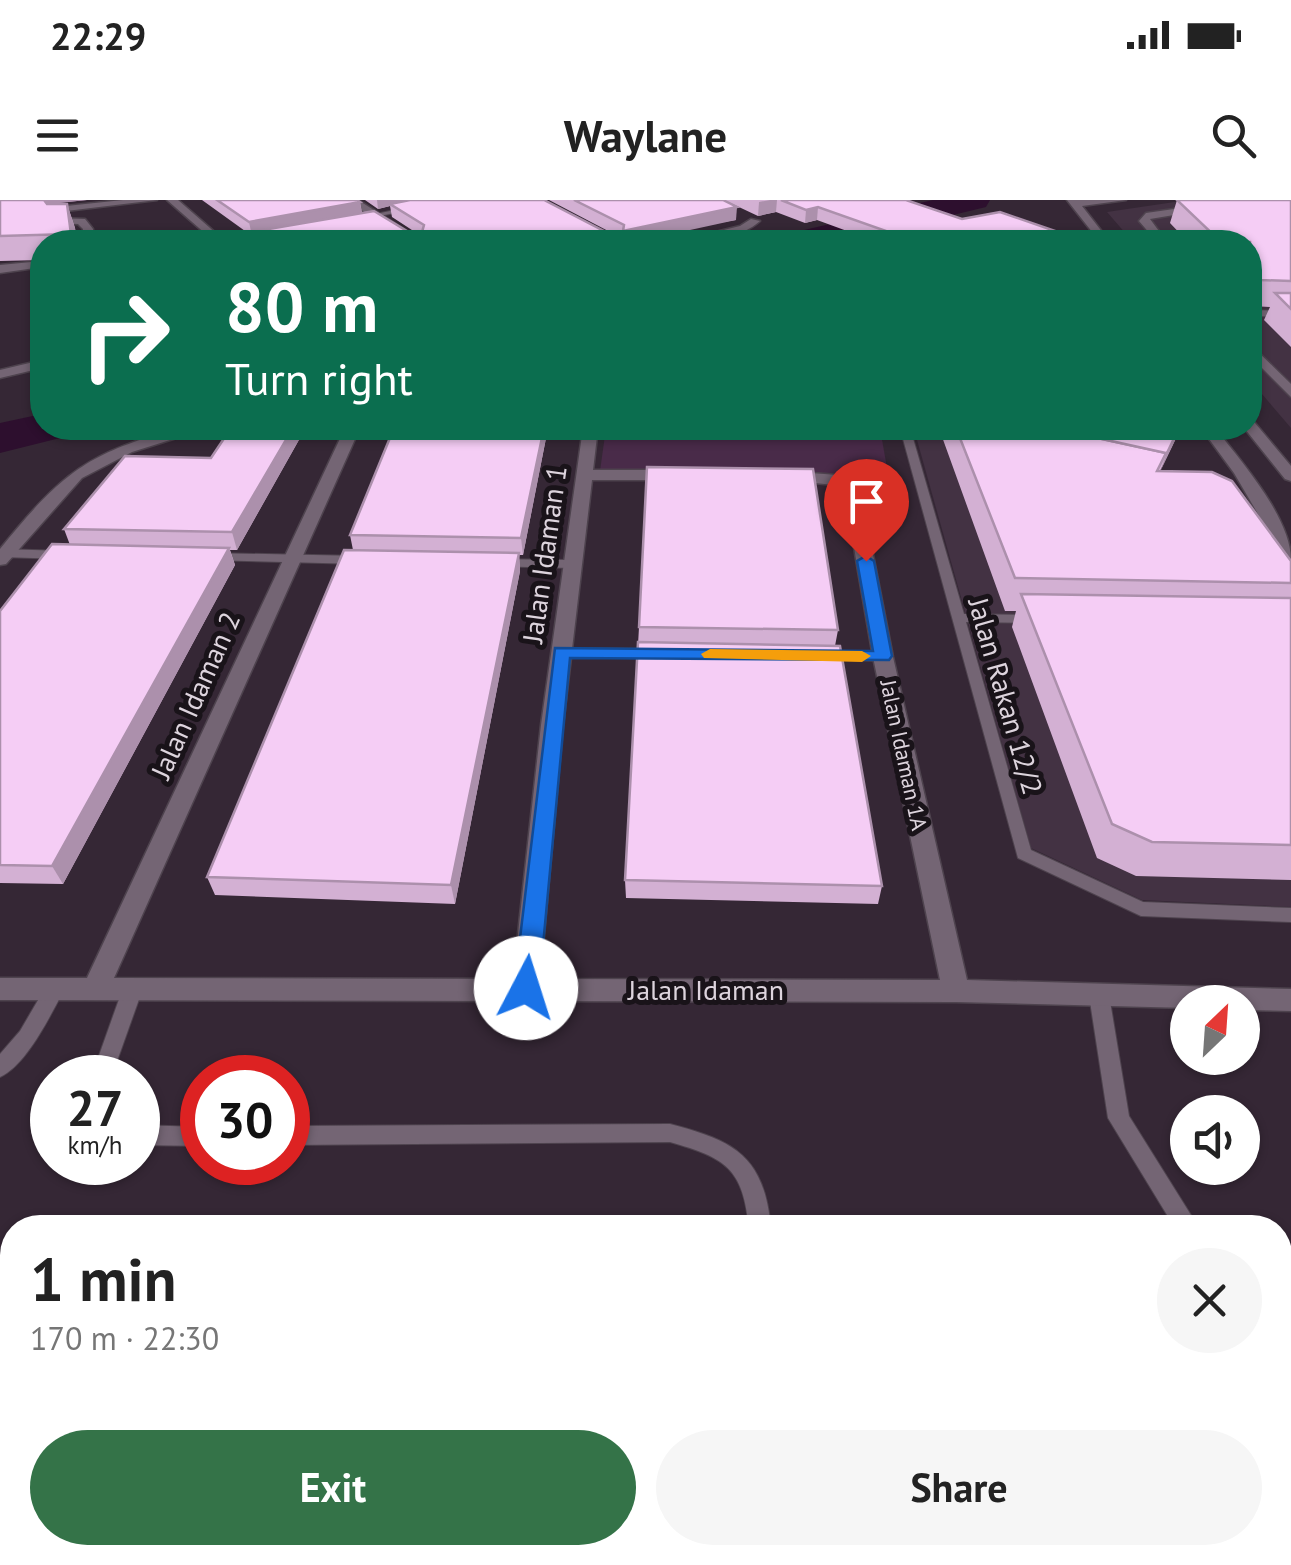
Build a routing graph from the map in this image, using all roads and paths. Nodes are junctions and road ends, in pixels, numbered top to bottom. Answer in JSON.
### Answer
{"nodes":[{"id":1,"x":152,"y":200,"type":"edge"},
{"id":2,"x":172,"y":200,"type":"edge"},
{"id":3,"x":351,"y":200,"type":"edge"},
{"id":4,"x":453,"y":200,"type":"edge"},
{"id":5,"x":1121,"y":200,"type":"edge"},
{"id":6,"x":1259,"y":200,"type":"edge"},
{"id":7,"x":1073,"y":201,"type":"edge"},
{"id":8,"x":739,"y":214,"type":"edge"},
{"id":9,"x":0,"y":216,"type":"edge"},
{"id":10,"x":377,"y":216,"type":"junction"},
{"id":11,"x":359,"y":221,"type":"edge"},
{"id":12,"x":0,"y":227,"type":"edge"},
{"id":13,"x":88,"y":230,"type":"edge"},
{"id":14,"x":207,"y":230,"type":"edge"},
{"id":15,"x":399,"y":230,"type":"edge"},
{"id":16,"x":737,"y":230,"type":"edge"},
{"id":17,"x":1096,"y":230,"type":"edge"},
{"id":18,"x":1152,"y":230,"type":"edge"},
{"id":19,"x":30,"y":266,"type":"edge"},
{"id":20,"x":0,"y":270,"type":"edge"},
{"id":21,"x":1262,"y":313,"type":"edge"},
{"id":22,"x":1291,"y":314,"type":"edge"},
{"id":23,"x":1262,"y":361,"type":"edge"},
{"id":24,"x":30,"y":367,"type":"edge"},
{"id":25,"x":0,"y":374,"type":"edge"},
{"id":26,"x":1291,"y":393,"type":"edge"},
{"id":27,"x":154,"y":440,"type":"edge"},
{"id":28,"x":346,"y":440,"type":"edge"},
{"id":29,"x":590,"y":440,"type":"edge"},
{"id":30,"x":908,"y":440,"type":"edge"},
{"id":31,"x":1215,"y":440,"type":"edge"},
{"id":32,"x":1261,"y":440,"type":"edge"},
{"id":33,"x":584,"y":474,"type":"junction"},
{"id":34,"x":700,"y":476,"type":"edge"},
{"id":35,"x":757,"y":476,"type":"edge"},
{"id":36,"x":1291,"y":476,"type":"edge"},
{"id":37,"x":1291,"y":554,"type":"edge"},
{"id":38,"x":81,"y":555,"type":"edge"},
{"id":39,"x":2,"y":556,"type":"edge"},
{"id":40,"x":195,"y":557,"type":"edge"},
{"id":41,"x":290,"y":559,"type":"junction"},
{"id":42,"x":384,"y":560,"type":"edge"},
{"id":43,"x":478,"y":562,"type":"edge"},
{"id":44,"x":571,"y":564,"type":"junction"},
{"id":45,"x":958,"y":618,"type":"junction"},
{"id":46,"x":1056,"y":620,"type":"edge"},
{"id":47,"x":561,"y":652,"type":"junction"},
{"id":48,"x":674,"y":654,"type":"edge"},
{"id":49,"x":807,"y":656,"type":"edge"},
{"id":50,"x":883,"y":656,"type":"junction"},
{"id":51,"x":1291,"y":915,"type":"edge"},
{"id":52,"x":0,"y":988,"type":"edge"},
{"id":53,"x":55,"y":988,"type":"junction"},
{"id":54,"x":96,"y":988,"type":"junction"},
{"id":55,"x":133,"y":988,"type":"junction"},
{"id":56,"x":526,"y":988,"type":"junction"},
{"id":57,"x":956,"y":991,"type":"junction"},
{"id":58,"x":1100,"y":995,"type":"junction"},
{"id":59,"x":1291,"y":1000,"type":"edge"},
{"id":60,"x":109,"y":1055,"type":"edge"},
{"id":61,"x":0,"y":1068,"type":"edge"},
{"id":62,"x":310,"y":1136,"type":"edge"},
{"id":63,"x":760,"y":1215,"type":"edge"},
{"id":64,"x":1180,"y":1215,"type":"edge"}],
"edges":[{"from":1,"to":9,"type":"street"},
{"from":2,"to":14,"type":"street"},
{"from":3,"to":10,"type":"street"},
{"from":4,"to":10,"type":"lane"},
{"from":5,"to":7,"type":"street"},
{"from":6,"to":18,"type":"street"},
{"from":7,"to":17,"type":"street"},
{"from":8,"to":16,"type":"street"},
{"from":10,"to":11,"type":"lane"},
{"from":10,"to":15,"type":"street"},
{"from":12,"to":13,"type":"street"},
{"from":19,"to":20,"type":"street"},
{"from":21,"to":22,"type":"lane"},
{"from":23,"to":26,"type":"street"},
{"from":24,"to":25,"type":"street"},
{"from":27,"to":39,"type":"street"},
{"from":28,"to":41,"type":"street","name":"Jalan Idaman 2"},
{"from":29,"to":33,"type":"street","name":"Jalan Idaman 1"},
{"from":30,"to":45,"type":"lane","name":"Jalan Rakan 12/2"},
{"from":31,"to":37,"type":"street"},
{"from":32,"to":36,"type":"street"},
{"from":33,"to":34,"type":"street"},
{"from":33,"to":44,"type":"street","name":"Jalan Idaman 1"},
{"from":35,"to":50,"type":"street","name":"Jalan Idaman 1A"},
{"from":38,"to":39,"type":"lane"},
{"from":40,"to":41,"type":"lane"},
{"from":41,"to":42,"type":"lane"},
{"from":41,"to":54,"type":"street","name":"Jalan Idaman 2"},
{"from":43,"to":44,"type":"lane"},
{"from":44,"to":47,"type":"street","name":"Jalan Idaman 1"},
{"from":45,"to":46,"type":"lane"},
{"from":45,"to":51,"type":"lane","name":"Jalan Rakan 12/2"},
{"from":47,"to":48,"type":"lane"},
{"from":47,"to":56,"type":"street","name":"Jalan Idaman 1"},
{"from":49,"to":50,"type":"lane"},
{"from":50,"to":57,"type":"street","name":"Jalan Idaman 1A"},
{"from":52,"to":53,"type":"street","name":"Jalan Idaman"},
{"from":53,"to":54,"type":"street","name":"Jalan Idaman"},
{"from":53,"to":61,"type":"lane"},
{"from":54,"to":55,"type":"street","name":"Jalan Idaman"},
{"from":55,"to":56,"type":"street","name":"Jalan Idaman"},
{"from":55,"to":60,"type":"lane"},
{"from":56,"to":57,"type":"street","name":"Jalan Idaman"},
{"from":57,"to":58,"type":"street","name":"Jalan Idaman"},
{"from":58,"to":59,"type":"street","name":"Jalan Idaman"},
{"from":58,"to":64,"type":"lane"},
{"from":62,"to":63,"type":"lane"}]}
